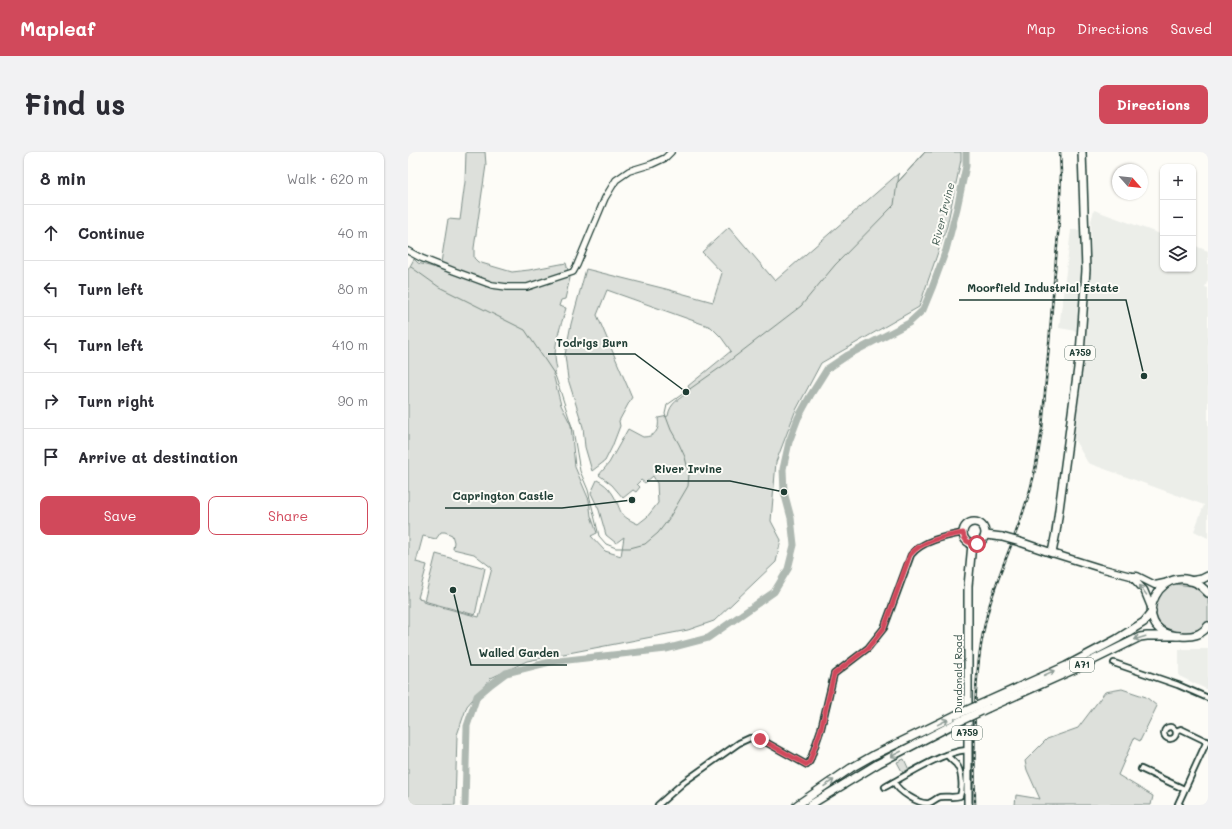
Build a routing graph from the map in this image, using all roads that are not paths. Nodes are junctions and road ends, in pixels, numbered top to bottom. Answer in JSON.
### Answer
{"nodes":[{"id":1,"x":671,"y":152,"type":"edge"},
{"id":2,"x":1082,"y":152,"type":"edge"},
{"id":3,"x":408,"y":251,"type":"edge"},
{"id":4,"x":963,"y":533,"type":"junction"},
{"id":5,"x":986,"y":535,"type":"junction"},
{"id":6,"x":972,"y":544,"type":"junction"},
{"id":7,"x":1052,"y":553,"type":"junction"},
{"id":8,"x":1131,"y":576,"type":"junction"},
{"id":9,"x":1208,"y":576,"type":"edge"},
{"id":10,"x":1190,"y":580,"type":"junction"},
{"id":11,"x":1170,"y":582,"type":"junction"},
{"id":12,"x":1208,"y":593,"type":"edge"},
{"id":13,"x":1151,"y":609,"type":"junction"},
{"id":14,"x":1206,"y":630,"type":"edge"},
{"id":15,"x":1178,"y":636,"type":"junction"},
{"id":16,"x":1114,"y":663,"type":"dead end"},
{"id":17,"x":1208,"y":698,"type":"edge"},
{"id":18,"x":988,"y":705,"type":"junction"},
{"id":19,"x":956,"y":719,"type":"junction"},
{"id":20,"x":1176,"y":731,"type":"dead end"},
{"id":21,"x":1207,"y":741,"type":"edge"},
{"id":22,"x":967,"y":750,"type":"junction"},
{"id":23,"x":947,"y":755,"type":"junction"},
{"id":24,"x":1141,"y":769,"type":"dead end"},
{"id":25,"x":894,"y":782,"type":"junction"},
{"id":26,"x":885,"y":788,"type":"dead end"},
{"id":27,"x":1184,"y":789,"type":"junction"},
{"id":28,"x":658,"y":805,"type":"edge"},
{"id":29,"x":797,"y":805,"type":"edge"},
{"id":30,"x":810,"y":805,"type":"edge"},
{"id":31,"x":968,"y":805,"type":"edge"},
{"id":32,"x":1178,"y":805,"type":"edge"}],
"edges":[{"from":1,"to":3,"type":"street"},
{"from":2,"to":7,"type":"main road","number":"A759"},
{"from":4,"to":5,"type":"main road"},
{"from":4,"to":6,"type":"main road"},
{"from":4,"to":28,"type":"street"},
{"from":5,"to":6,"type":"main road"},
{"from":5,"to":7,"type":"main road","bridge":true},
{"from":6,"to":22,"type":"main road","name":"Dundonald Road","number":"A759"},
{"from":7,"to":8,"type":"main road"},
{"from":8,"to":11,"type":"main road"},
{"from":13,"to":8,"type":"main road","one_way":true},
{"from":9,"to":10,"type":"main road"},
{"from":10,"to":11,"type":"main road"},
{"from":10,"to":12,"type":"main road"},
{"from":11,"to":13,"type":"main road","number":"A71"},
{"from":13,"to":15,"type":"main road","number":"A71"},
{"from":18,"to":13,"type":"main road","number":"A71","one_way":true},
{"from":14,"to":15,"type":"main road","number":"A71"},
{"from":15,"to":18,"type":"main road","number":"A71","one_way":true},
{"from":16,"to":17,"type":"street"},
{"from":18,"to":19,"type":"main road","number":"A71","bridge":true},
{"from":29,"to":19,"type":"main road","number":"A71","one_way":true},
{"from":19,"to":30,"type":"main road","number":"A71","one_way":true},
{"from":20,"to":21,"type":"street"},
{"from":21,"to":27,"type":"street"},
{"from":22,"to":23,"type":"street"},
{"from":22,"to":31,"type":"main road","name":"Dundonald Road","number":"A759"},
{"from":23,"to":25,"type":"street"},
{"from":23,"to":25,"type":"street"},
{"from":24,"to":27,"type":"street"},
{"from":25,"to":26,"type":"street"},
{"from":27,"to":32,"type":"street"}]}
